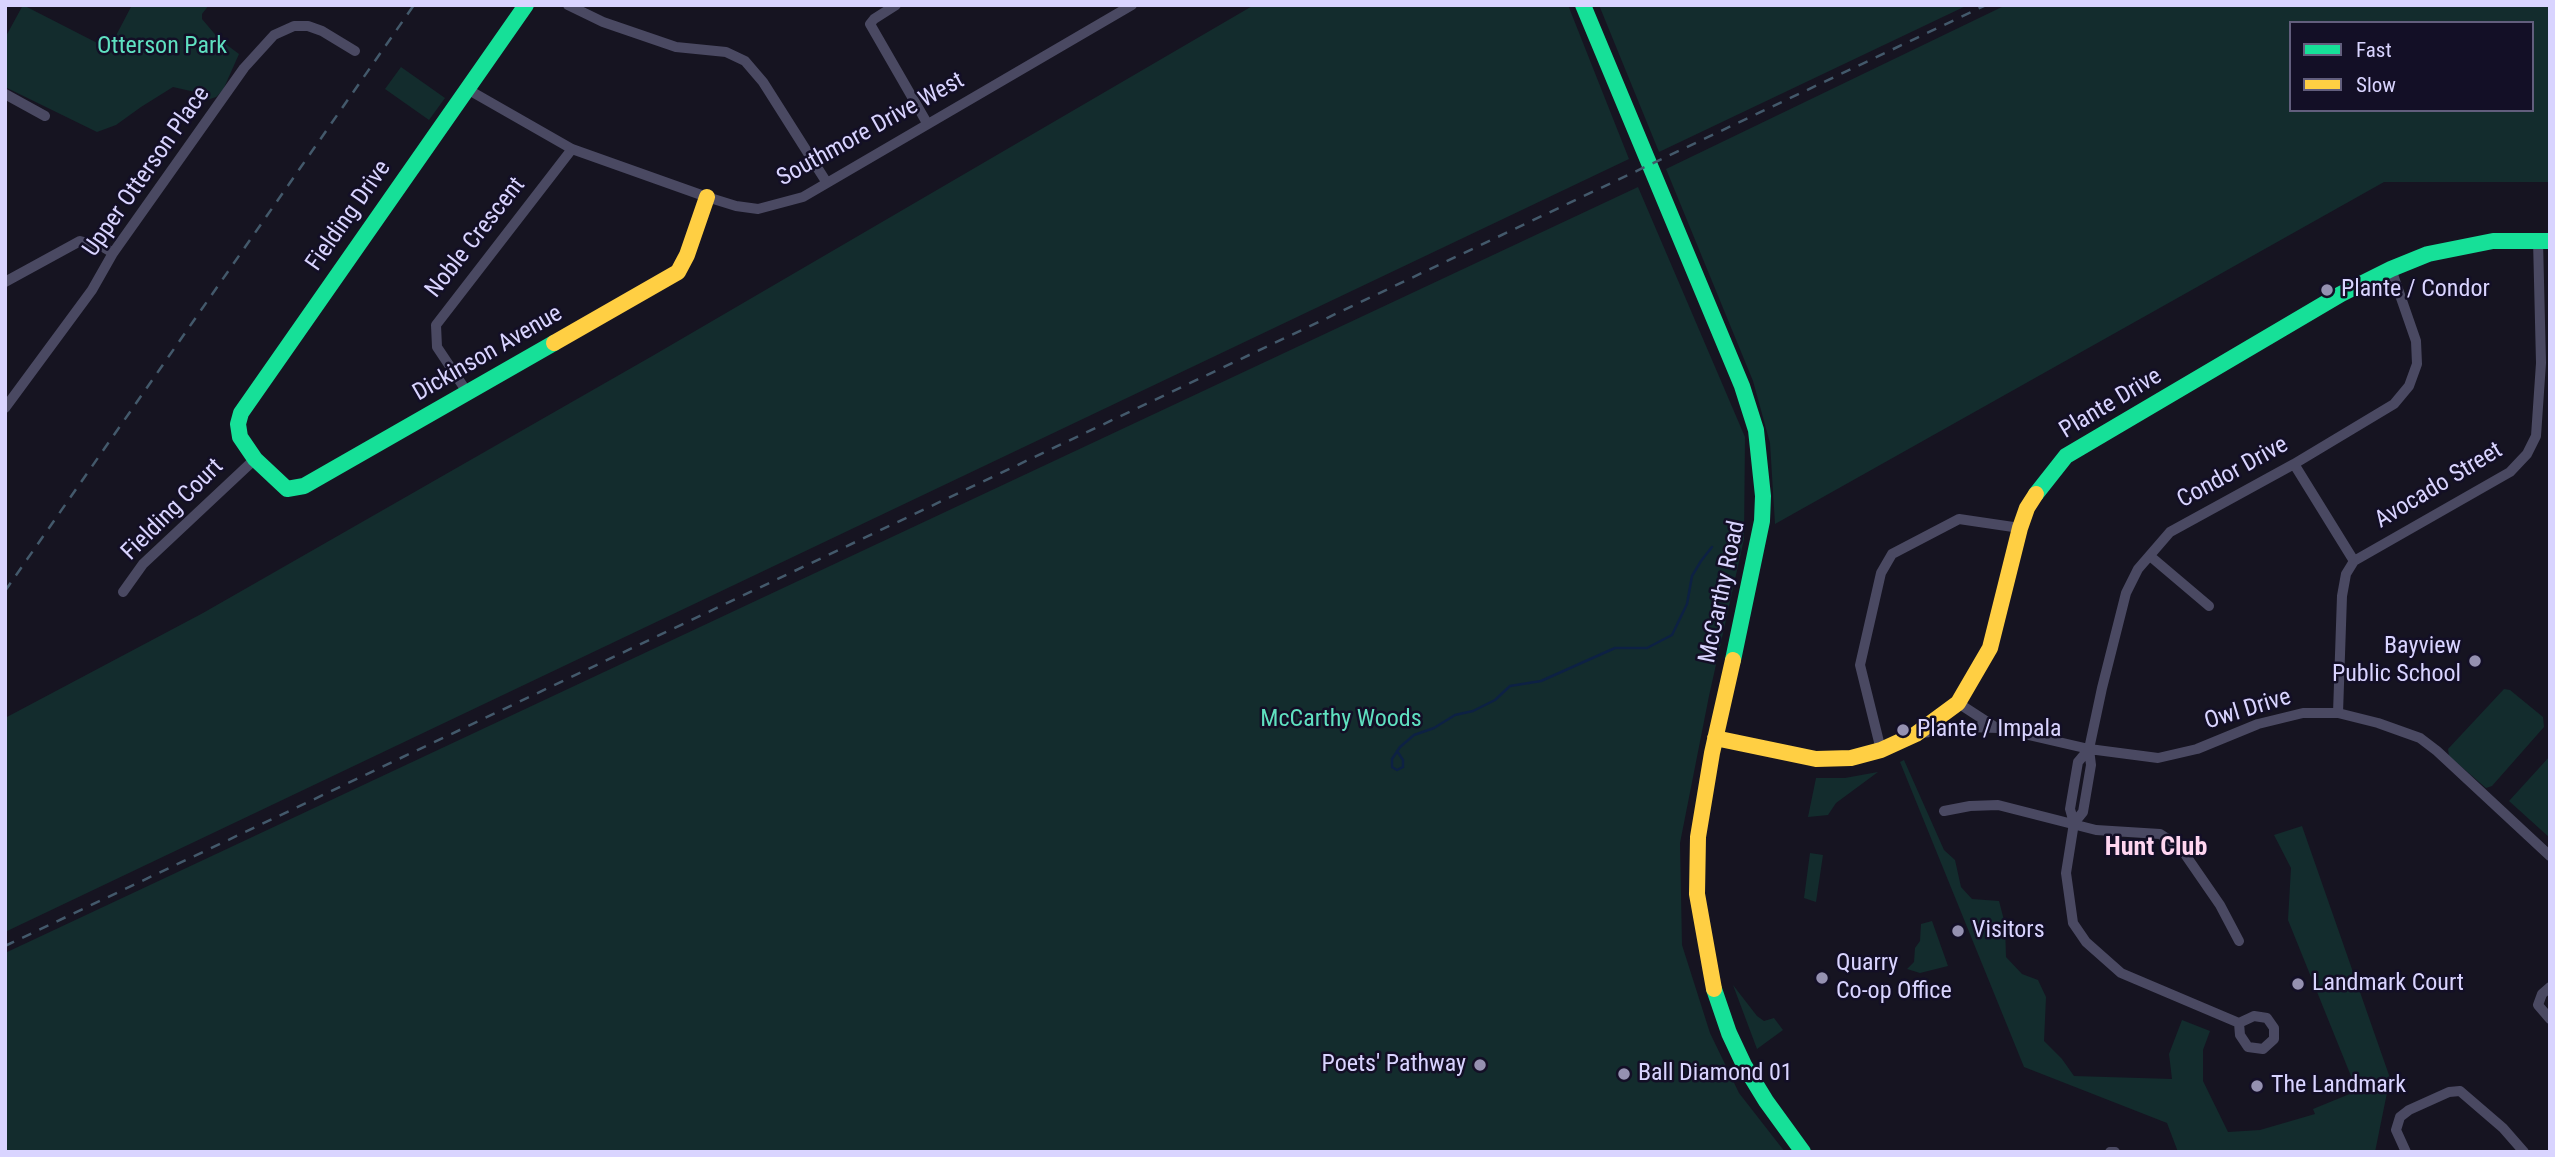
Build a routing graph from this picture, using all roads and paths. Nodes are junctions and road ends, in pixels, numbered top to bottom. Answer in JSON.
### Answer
{"nodes":[{"id":1,"x":526,"y":5,"type":"edge"},
{"id":2,"x":568,"y":5,"type":"edge"},
{"id":3,"x":897,"y":5,"type":"edge"},
{"id":4,"x":1132,"y":5,"type":"edge"},
{"id":5,"x":1583,"y":5,"type":"edge"},
{"id":6,"x":355,"y":51,"type":"dead end"},
{"id":7,"x":467,"y":89,"type":"junction"},
{"id":8,"x":5,"y":94,"type":"edge"},
{"id":9,"x":45,"y":116,"type":"dead end"},
{"id":10,"x":927,"y":123,"type":"junction"},
{"id":11,"x":572,"y":149,"type":"junction"},
{"id":12,"x":827,"y":183,"type":"junction"},
{"id":13,"x":707,"y":197,"type":"junction"},
{"id":14,"x":2544,"y":240,"type":"edge"},
{"id":15,"x":113,"y":253,"type":"junction"},
{"id":16,"x":2391,"y":269,"type":"junction"},
{"id":17,"x":5,"y":282,"type":"edge"},
{"id":18,"x":2546,"y":362,"type":"edge"},
{"id":19,"x":467,"y":393,"type":"junction"},
{"id":20,"x":5,"y":408,"type":"edge"},
{"id":21,"x":255,"y":459,"type":"junction"},
{"id":22,"x":2294,"y":464,"type":"junction"},
{"id":23,"x":2020,"y":528,"type":"junction"},
{"id":24,"x":2150,"y":556,"type":"junction"},
{"id":25,"x":2354,"y":561,"type":"junction"},
{"id":26,"x":123,"y":592,"type":"dead end"},
{"id":27,"x":2209,"y":606,"type":"dead end"},
{"id":28,"x":1958,"y":703,"type":"junction"},
{"id":29,"x":2339,"y":713,"type":"junction"},
{"id":30,"x":1998,"y":728,"type":"junction"},
{"id":31,"x":1916,"y":734,"type":"junction"},
{"id":32,"x":1715,"y":738,"type":"junction"},
{"id":33,"x":2089,"y":749,"type":"junction"},
{"id":34,"x":1881,"y":750,"type":"junction"},
{"id":35,"x":1944,"y":811,"type":"dead end"},
{"id":36,"x":2074,"y":823,"type":"junction"},
{"id":37,"x":2550,"y":856,"type":"edge"},
{"id":38,"x":2239,"y":941,"type":"dead end"},
{"id":39,"x":2550,"y":987,"type":"edge"},
{"id":40,"x":2550,"y":1019,"type":"edge"},
{"id":41,"x":2239,"y":1023,"type":"dead end"},
{"id":42,"x":1803,"y":1152,"type":"edge"},
{"id":43,"x":2406,"y":1152,"type":"edge"},
{"id":44,"x":2524,"y":1152,"type":"edge"}],
"edges":[{"from":1,"to":7,"type":"street","name":"Fielding Drive"},
{"from":2,"to":12,"type":"street"},
{"from":3,"to":10,"type":"street"},
{"from":4,"to":10,"type":"street","name":"Southmore Drive West"},
{"from":5,"to":32,"type":"street","name":"McCarthy Road"},
{"from":6,"to":15,"type":"street","name":"Upper Otterson Place"},
{"from":7,"to":11,"type":"street","name":"Southmore Drive West"},
{"from":7,"to":21,"type":"street","name":"Fielding Drive"},
{"from":8,"to":9,"type":"street"},
{"from":10,"to":12,"type":"street","name":"Southmore Drive West"},
{"from":11,"to":13,"type":"street","name":"Southmore Drive West"},
{"from":11,"to":19,"type":"street","name":"Noble Crescent"},
{"from":12,"to":13,"type":"street","name":"Southmore Drive West"},
{"from":13,"to":19,"type":"street","name":"Dickinson Avenue"},
{"from":14,"to":16,"type":"street","name":"Plante Drive"},
{"from":14,"to":18,"type":"street","name":"Avocado Street"},
{"from":15,"to":17,"type":"street"},
{"from":15,"to":20,"type":"street","name":"Upper Otterson Place"},
{"from":16,"to":22,"type":"street","name":"Condor Drive"},
{"from":16,"to":23,"type":"street","name":"Plante Drive"},
{"from":18,"to":25,"type":"street","name":"Avocado Street"},
{"from":19,"to":21,"type":"street","name":"Dickinson Avenue"},
{"from":21,"to":26,"type":"street","name":"Fielding Court"},
{"from":22,"to":24,"type":"street","name":"Condor Drive"},
{"from":22,"to":25,"type":"street"},
{"from":23,"to":28,"type":"street","name":"Plante Drive"},
{"from":23,"to":34,"type":"street"},
{"from":24,"to":27,"type":"street"},
{"from":24,"to":33,"type":"street","name":"Condor Drive"},
{"from":25,"to":29,"type":"street"},
{"from":28,"to":30,"type":"street","name":"Owl Drive"},
{"from":28,"to":31,"type":"street","name":"Plante Drive"},
{"from":29,"to":33,"type":"street","name":"Owl Drive"},
{"from":29,"to":37,"type":"street","name":"Owl Drive"},
{"from":30,"to":31,"type":"street","name":"Owl Drive"},
{"from":30,"to":33,"type":"street","name":"Owl Drive"},
{"from":31,"to":34,"type":"street","name":"Plante Drive"},
{"from":32,"to":34,"type":"street","name":"Plante Drive"},
{"from":32,"to":42,"type":"street","name":"McCarthy Road"},
{"from":33,"to":36,"type":"street","name":"Condor Drive"},
{"from":35,"to":36,"type":"street"},
{"from":36,"to":38,"type":"street"},
{"from":36,"to":41,"type":"street","name":"Condor Drive"},
{"from":39,"to":40,"type":"street"},
{"from":43,"to":44,"type":"street"}]}
